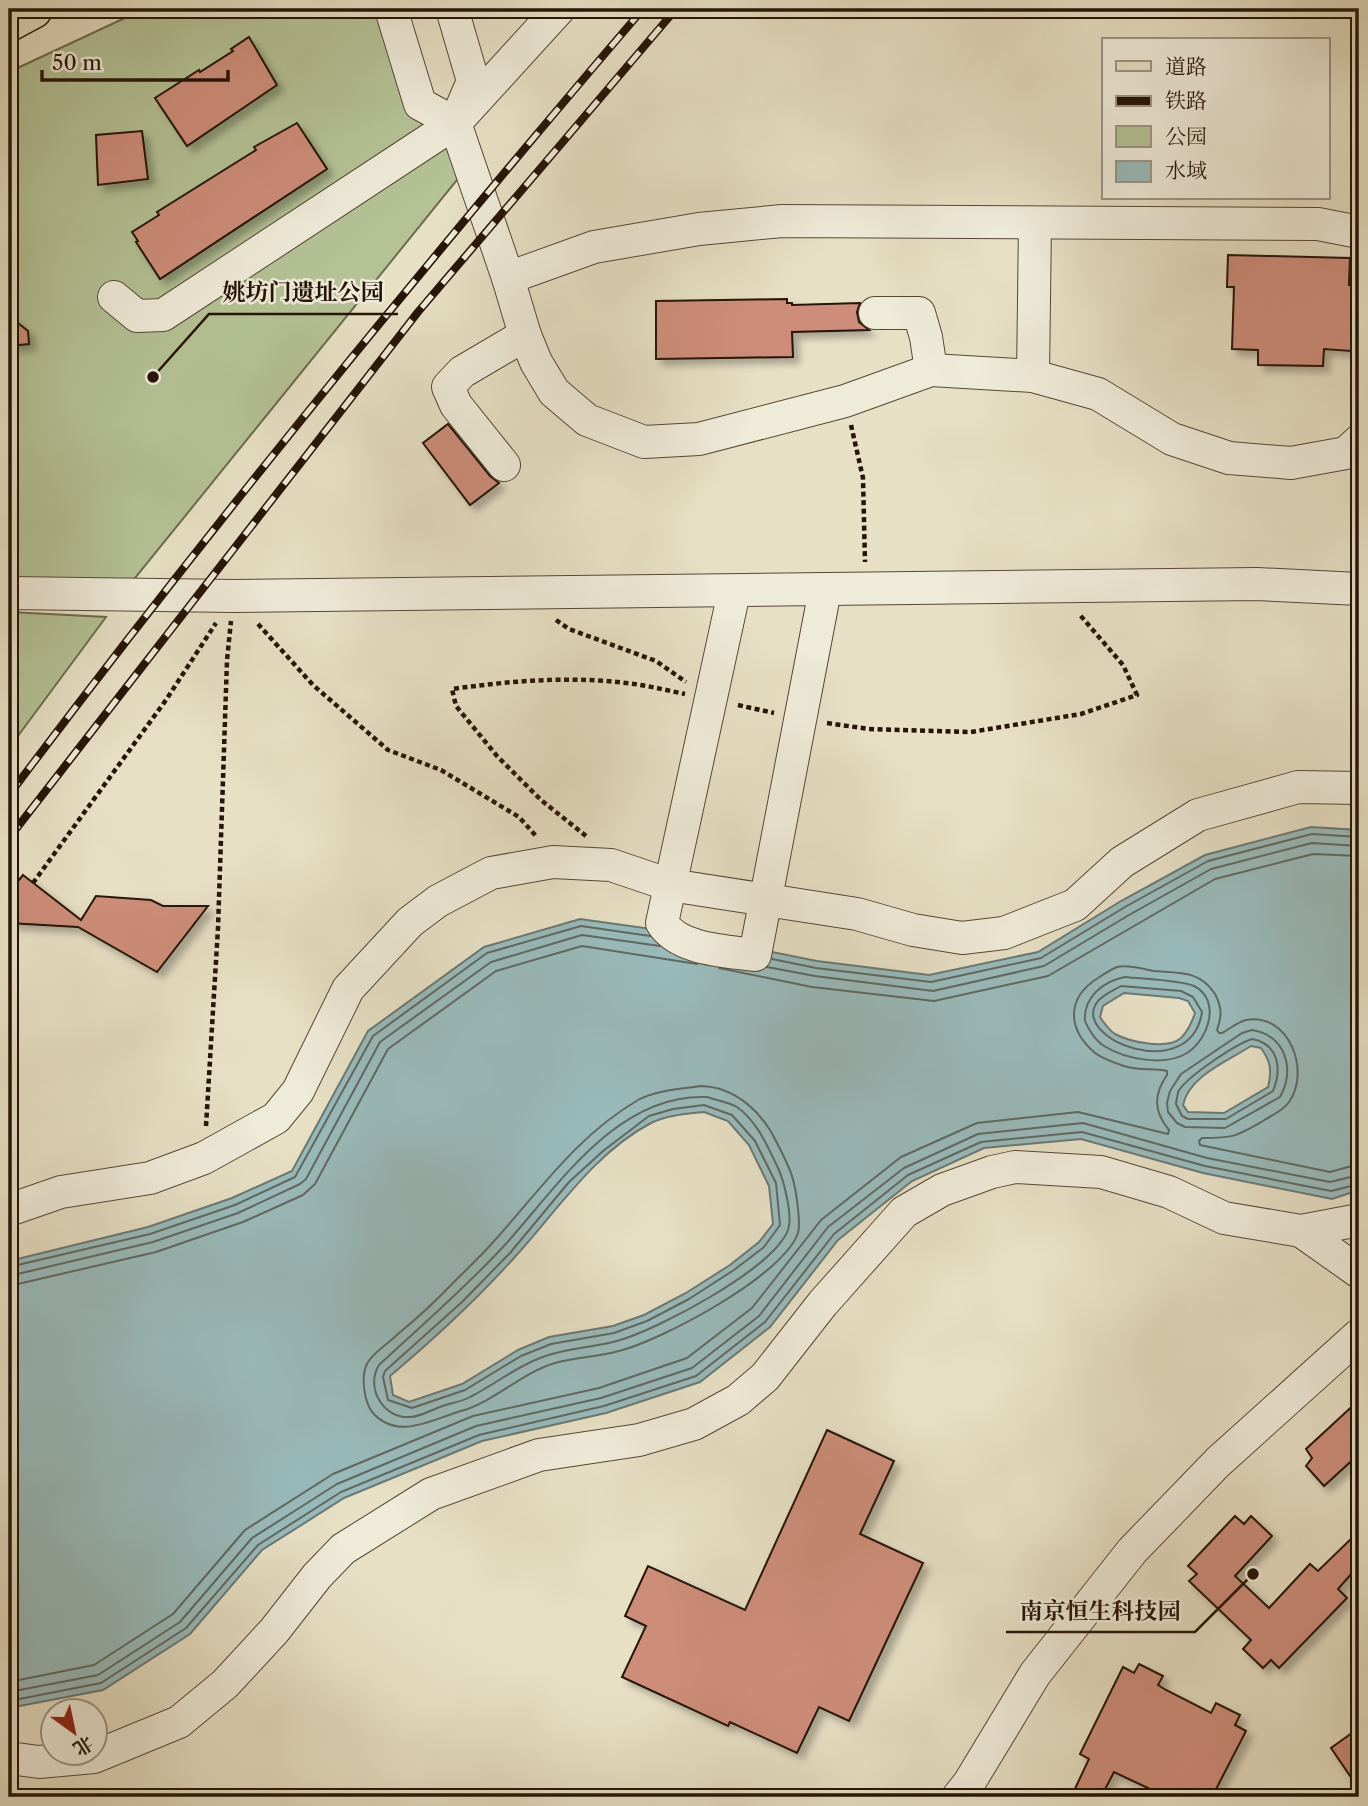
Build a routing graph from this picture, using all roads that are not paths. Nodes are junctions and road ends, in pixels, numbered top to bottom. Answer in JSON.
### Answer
{"nodes":[{"id":1,"x":33,"y":9,"type":"edge"},
{"id":2,"x":391,"y":9,"type":"edge"},
{"id":3,"x":453,"y":9,"type":"edge"},
{"id":4,"x":559,"y":9,"type":"edge"},
{"id":5,"x":9,"y":22,"type":"edge"},
{"id":6,"x":455,"y":123,"type":"junction"},
{"id":7,"x":1035,"y":223,"type":"junction"},
{"id":8,"x":1359,"y":232,"type":"edge"},
{"id":9,"x":508,"y":278,"type":"junction"},
{"id":10,"x":114,"y":297,"type":"dead end"},
{"id":11,"x":875,"y":313,"type":"dead end"},
{"id":12,"x":525,"y":335,"type":"junction"},
{"id":13,"x":930,"y":370,"type":"junction"},
{"id":14,"x":1033,"y":376,"type":"junction"},
{"id":15,"x":1359,"y":441,"type":"edge"},
{"id":16,"x":504,"y":464,"type":"dead end"},
{"id":17,"x":1359,"y":589,"type":"edge"},
{"id":18,"x":825,"y":590,"type":"junction"},
{"id":19,"x":734,"y":592,"type":"junction"},
{"id":20,"x":9,"y":593,"type":"edge"},
{"id":21,"x":1359,"y":788,"type":"edge"},
{"id":22,"x":670,"y":886,"type":"junction"},
{"id":23,"x":766,"y":901,"type":"junction"},
{"id":24,"x":9,"y":1210,"type":"edge"},
{"id":25,"x":1359,"y":1220,"type":"edge"},
{"id":26,"x":1301,"y":1231,"type":"junction"},
{"id":27,"x":1359,"y":1272,"type":"edge"},
{"id":28,"x":1359,"y":1335,"type":"edge"},
{"id":29,"x":9,"y":1758,"type":"edge"},
{"id":30,"x":958,"y":1797,"type":"edge"}],
"edges":[{"from":1,"to":5,"type":"main road"},
{"from":2,"to":6,"type":"lane"},
{"from":3,"to":6,"type":"lane"},
{"from":4,"to":6,"type":"lane"},
{"from":6,"to":9,"type":"lane"},
{"from":6,"to":10,"type":"lane"},
{"from":7,"to":8,"type":"lane"},
{"from":7,"to":9,"type":"lane"},
{"from":7,"to":14,"type":"lane"},
{"from":9,"to":12,"type":"lane"},
{"from":11,"to":13,"type":"lane"},
{"from":12,"to":13,"type":"lane"},
{"from":12,"to":16,"type":"lane"},
{"from":13,"to":14,"type":"lane"},
{"from":14,"to":15,"type":"lane"},
{"from":17,"to":18,"type":"lane"},
{"from":18,"to":19,"type":"lane"},
{"from":18,"to":23,"type":"lane"},
{"from":19,"to":20,"type":"lane"},
{"from":19,"to":22,"type":"lane"},
{"from":21,"to":23,"type":"lane"},
{"from":22,"to":23,"type":"lane"},
{"from":22,"to":23,"type":"lane"},
{"from":22,"to":24,"type":"lane"},
{"from":25,"to":26,"type":"lane"},
{"from":26,"to":27,"type":"lane"},
{"from":26,"to":29,"type":"lane"},
{"from":28,"to":30,"type":"lane"}]}
